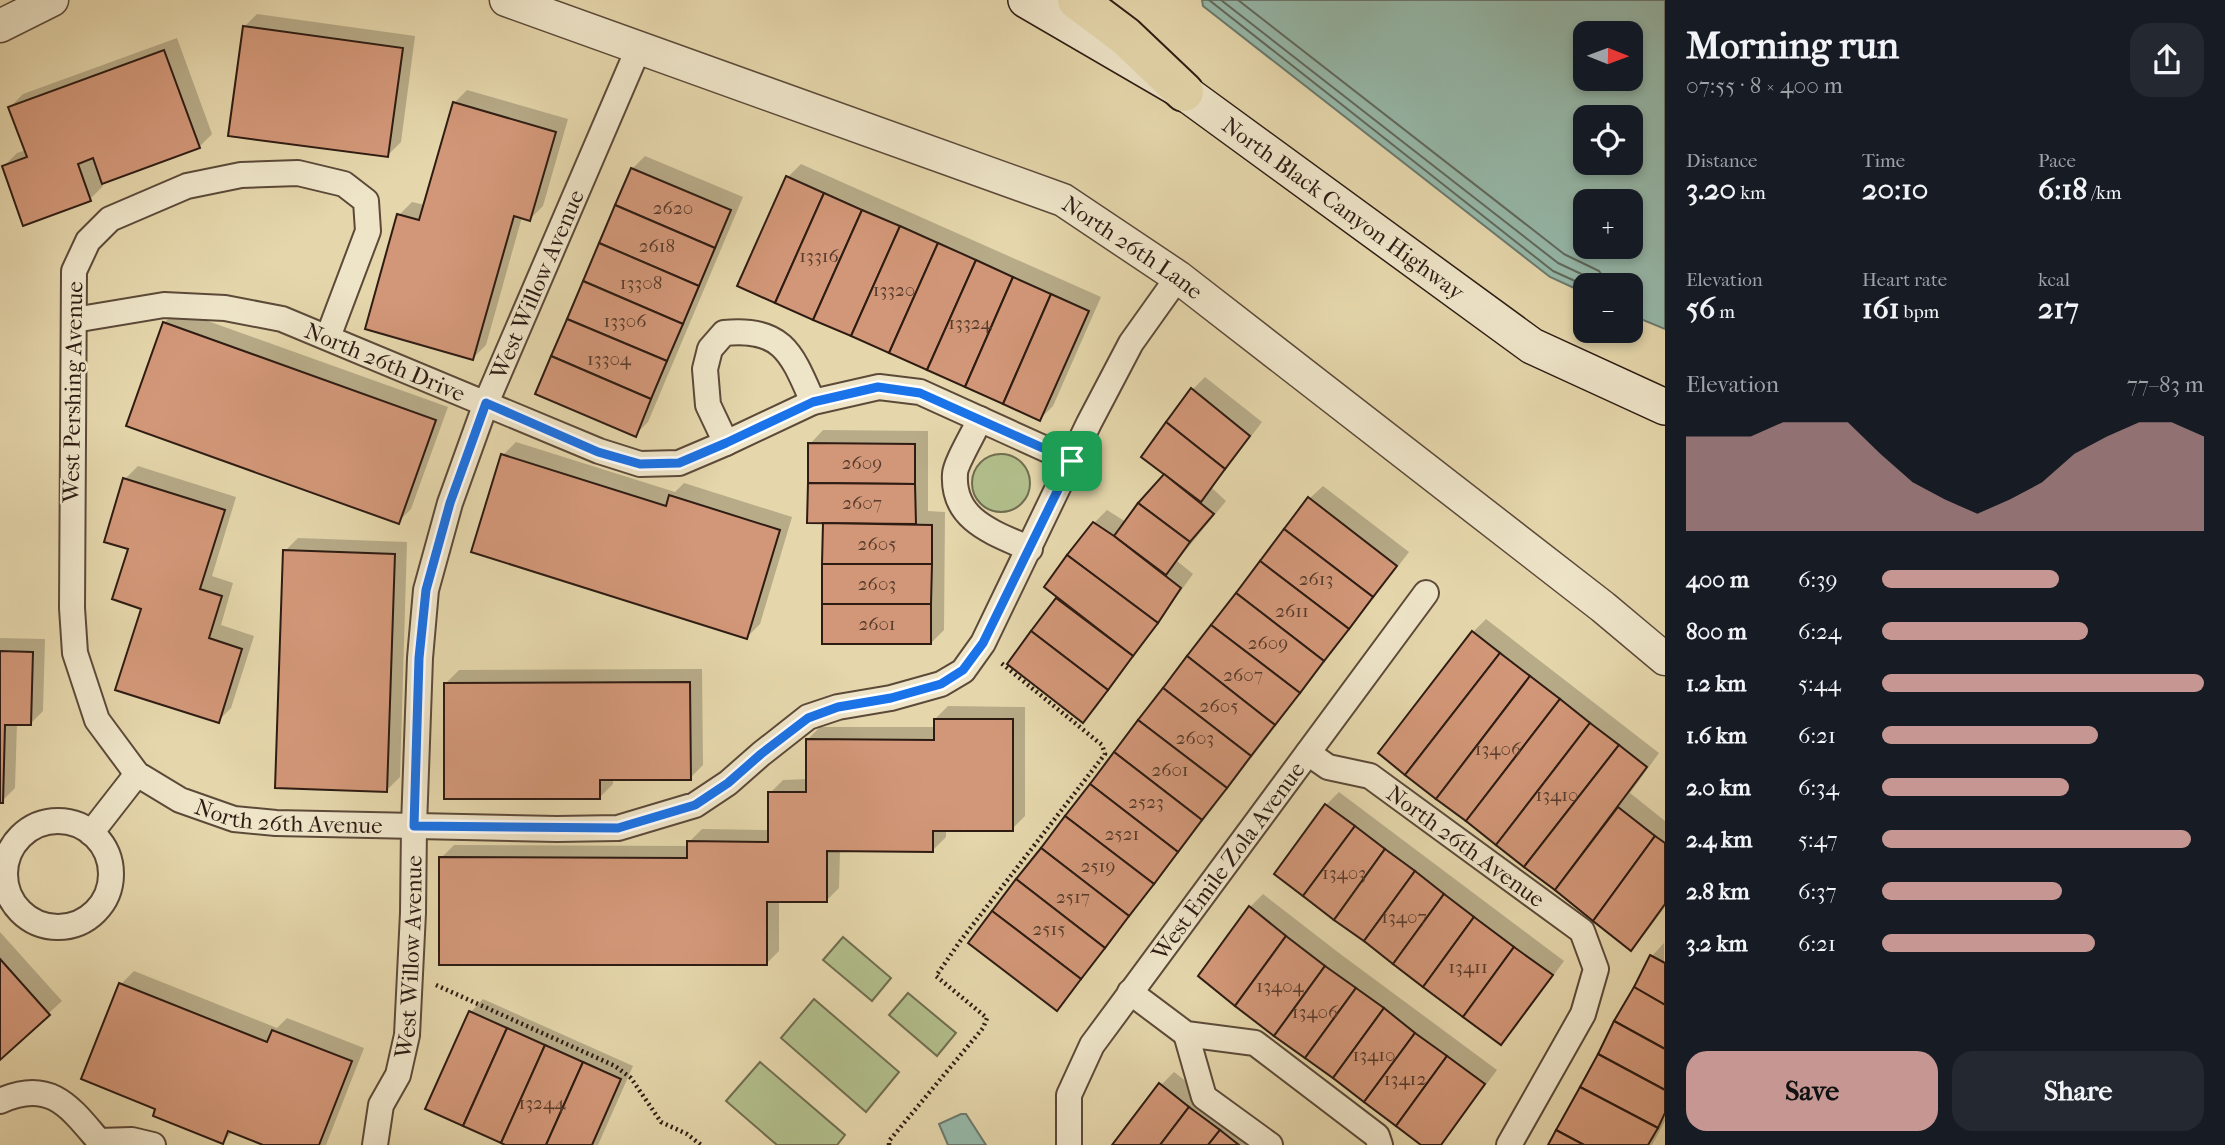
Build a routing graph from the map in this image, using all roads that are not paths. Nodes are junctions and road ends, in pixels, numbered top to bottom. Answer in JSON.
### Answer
{"nodes":[{"id":1,"x":52,"y":0,"type":"edge"},
{"id":2,"x":506,"y":0,"type":"edge"},
{"id":3,"x":1026,"y":0,"type":"edge"},
{"id":4,"x":1077,"y":0,"type":"edge"},
{"id":5,"x":0,"y":26,"type":"edge"},
{"id":6,"x":639,"y":47,"type":"junction"},
{"id":7,"x":1184,"y":92,"type":"junction"},
{"id":8,"x":1178,"y":277,"type":"junction"},
{"id":9,"x":74,"y":320,"type":"junction"},
{"id":10,"x":328,"y":337,"type":"junction"},
{"id":11,"x":813,"y":402,"type":"junction"},
{"id":12,"x":486,"y":403,"type":"junction"},
{"id":13,"x":1665,"y":407,"type":"edge"},
{"id":14,"x":980,"y":419,"type":"junction"},
{"id":15,"x":726,"y":443,"type":"junction"},
{"id":16,"x":1072,"y":461,"type":"junction"},
{"id":17,"x":1030,"y":549,"type":"junction"},
{"id":18,"x":1426,"y":593,"type":"dead end"},
{"id":19,"x":1665,"y":659,"type":"edge"},
{"id":20,"x":1308,"y":753,"type":"junction"},
{"id":21,"x":137,"y":774,"type":"junction"},
{"id":22,"x":414,"y":826,"type":"junction"},
{"id":23,"x":91,"y":833,"type":"junction"},
{"id":24,"x":1130,"y":992,"type":"junction"},
{"id":25,"x":1186,"y":1034,"type":"junction"},
{"id":26,"x":0,"y":1101,"type":"edge"},
{"id":27,"x":97,"y":1143,"type":"edge"},
{"id":28,"x":153,"y":1145,"type":"edge"},
{"id":29,"x":374,"y":1145,"type":"edge"},
{"id":30,"x":1069,"y":1145,"type":"edge"},
{"id":31,"x":1270,"y":1145,"type":"edge"},
{"id":32,"x":1380,"y":1145,"type":"edge"},
{"id":33,"x":1509,"y":1145,"type":"edge"}],
"edges":[{"from":1,"to":5,"type":"street"},
{"from":2,"to":6,"type":"street","name":"North 26th Lane"},
{"from":3,"to":7,"type":"main road","name":"North Black Canyon Highway"},
{"from":4,"to":7,"type":"highway"},
{"from":6,"to":8,"type":"street","name":"North 26th Lane"},
{"from":6,"to":12,"type":"street","name":"West Willow Avenue"},
{"from":7,"to":13,"type":"main road","name":"North Black Canyon Highway"},
{"from":8,"to":16,"type":"street","name":"North 26th Avenue"},
{"from":8,"to":19,"type":"street","name":"North 26th Lane"},
{"from":9,"to":10,"type":"street","name":"North 26th Drive"},
{"from":9,"to":10,"type":"street","name":"West Pershing Avenue"},
{"from":9,"to":21,"type":"street","name":"West Pershing Avenue"},
{"from":10,"to":12,"type":"street","name":"North 26th Drive"},
{"from":11,"to":14,"type":"street","name":"North 26th Drive"},
{"from":11,"to":15,"type":"street","name":"North 26th Drive"},
{"from":11,"to":15,"type":"street"},
{"from":12,"to":15,"type":"street","name":"North 26th Drive"},
{"from":12,"to":22,"type":"street","name":"West Willow Avenue"},
{"from":14,"to":16,"type":"street","name":"North 26th Drive"},
{"from":14,"to":17,"type":"street"},
{"from":16,"to":17,"type":"street","name":"North 26th Avenue"},
{"from":17,"to":22,"type":"street","name":"North 26th Avenue"},
{"from":18,"to":20,"type":"street","name":"West Emile Zola Avenue"},
{"from":20,"to":24,"type":"street","name":"West Emile Zola Avenue"},
{"from":20,"to":33,"type":"street","name":"North 26th Avenue"},
{"from":21,"to":22,"type":"street","name":"North 26th Avenue"},
{"from":21,"to":23,"type":"street"},
{"from":22,"to":29,"type":"street","name":"West Willow Avenue"},
{"from":23,"to":23,"type":"street"},
{"from":24,"to":25,"type":"street"},
{"from":24,"to":30,"type":"street","name":"West Emile Zola Avenue"},
{"from":25,"to":31,"type":"street"},
{"from":25,"to":32,"type":"street"},
{"from":26,"to":27,"type":"street"},
{"from":27,"to":28,"type":"street"}]}
